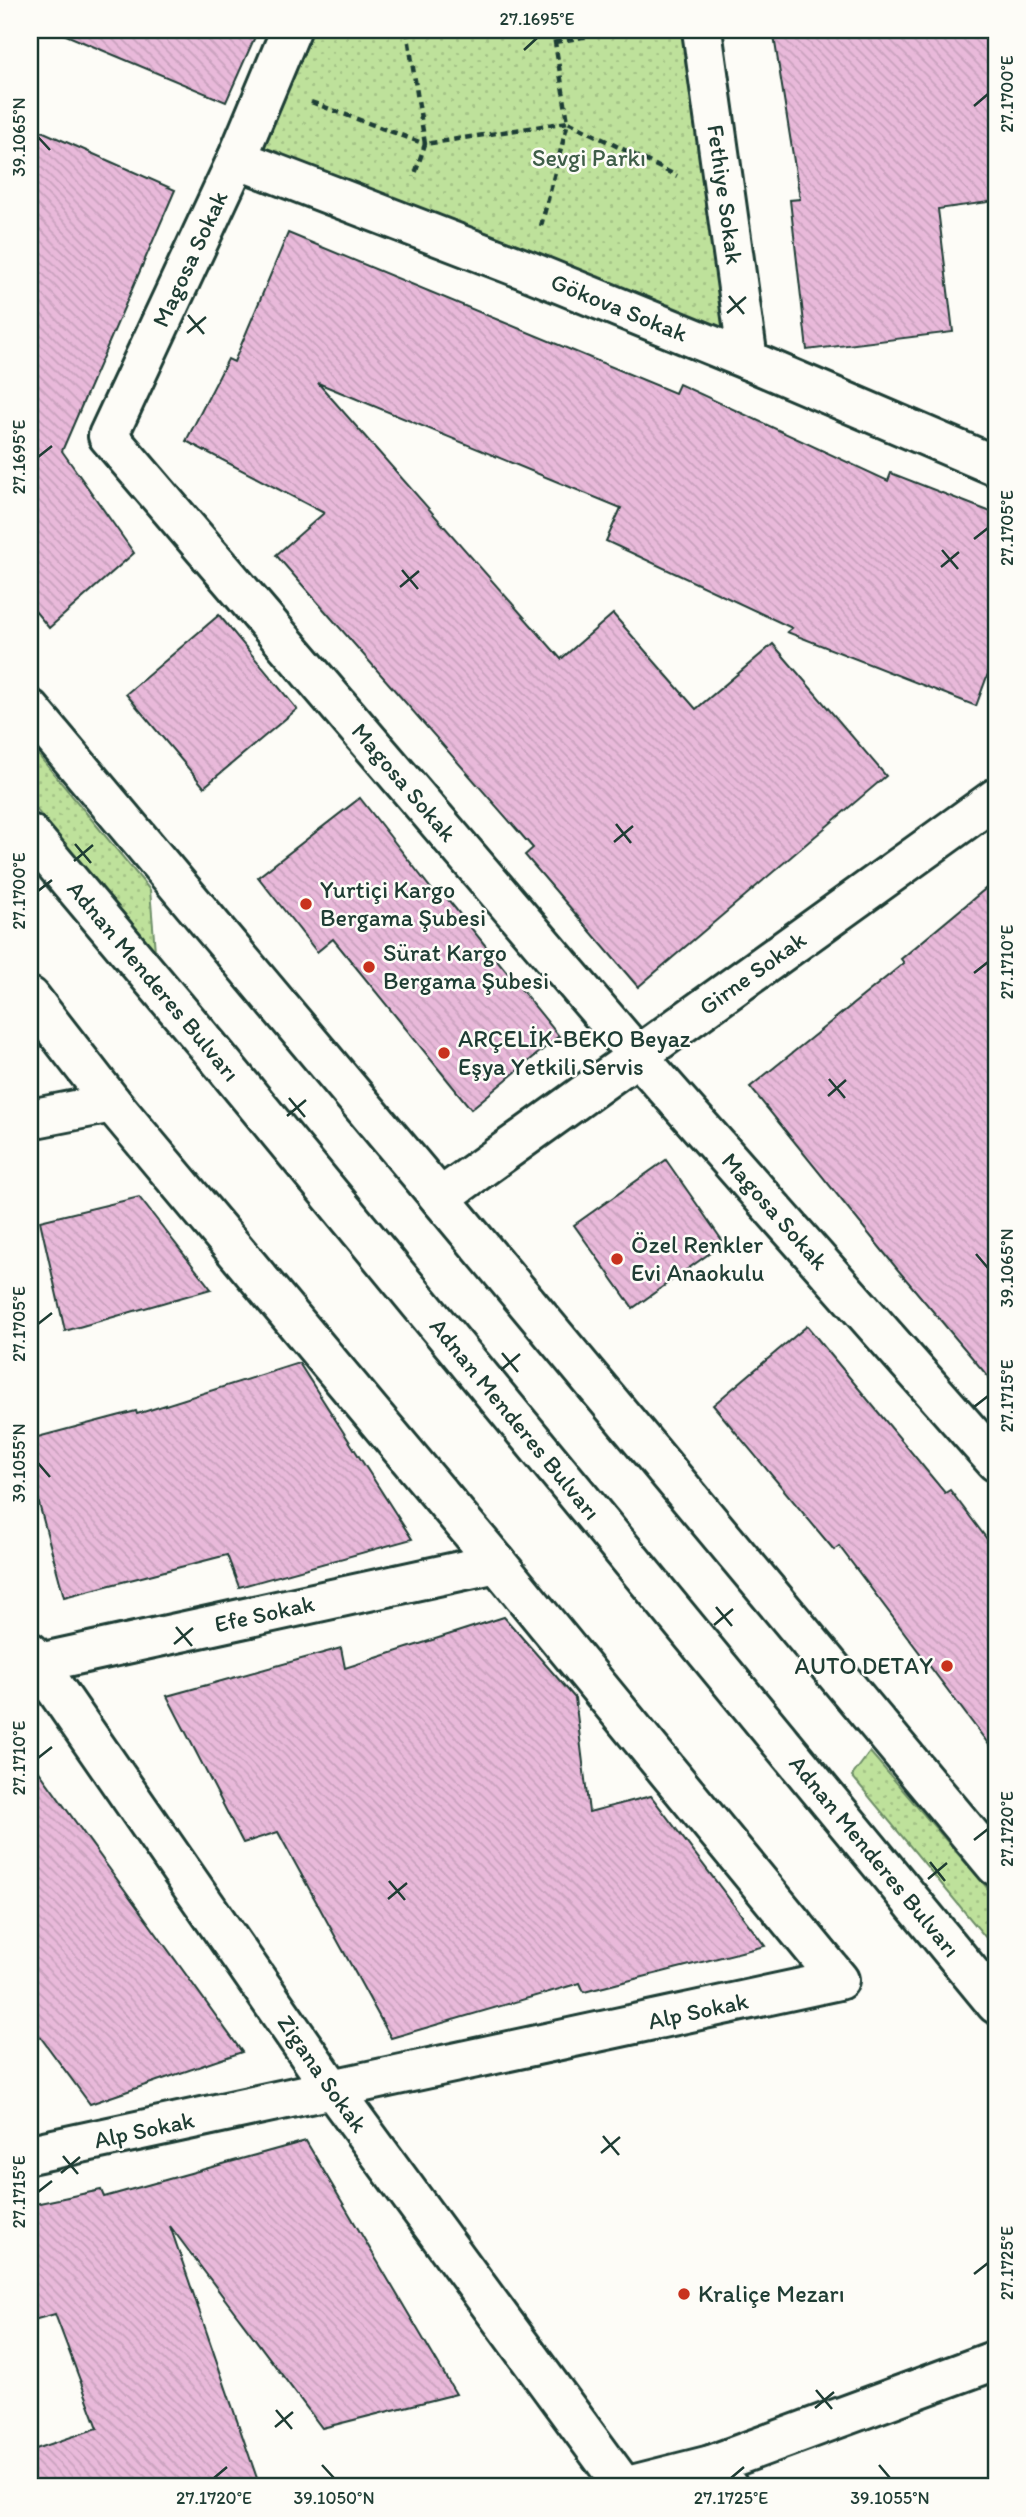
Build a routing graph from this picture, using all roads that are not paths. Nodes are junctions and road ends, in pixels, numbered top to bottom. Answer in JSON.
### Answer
{"nodes":[{"id":1,"x":291,"y":30,"type":"edge"},
{"id":2,"x":702,"y":30,"type":"edge"},
{"id":3,"x":237,"y":159,"type":"junction"},
{"id":4,"x":748,"y":360,"type":"junction"},
{"id":5,"x":996,"y":466,"type":"edge"},
{"id":6,"x":30,"y":709,"type":"edge"},
{"id":7,"x":996,"y":797,"type":"edge"},
{"id":8,"x":30,"y":834,"type":"edge"},
{"id":9,"x":30,"y":997,"type":"edge"},
{"id":10,"x":637,"y":1055,"type":"junction"},
{"id":11,"x":112,"y":1103,"type":"junction"},
{"id":12,"x":30,"y":1119,"type":"edge"},
{"id":13,"x":440,"y":1198,"type":"junction"},
{"id":14,"x":996,"y":1462,"type":"edge"},
{"id":15,"x":497,"y":1563,"type":"junction"},
{"id":16,"x":32,"y":1660,"type":"edge"},
{"id":17,"x":996,"y":1866,"type":"edge"},
{"id":18,"x":996,"y":2004,"type":"edge"},
{"id":19,"x":333,"y":2090,"type":"junction"},
{"id":20,"x":30,"y":2154,"type":"edge"},
{"id":21,"x":996,"y":2360,"type":"edge"},
{"id":22,"x":719,"y":2476,"type":"edge"},
{"id":23,"x":624,"y":2487,"type":"edge"}],
"edges":[{"from":1,"to":3,"type":"street","name":"Magosa Sokak"},
{"from":2,"to":4,"type":"street","name":"Fethiye Sokak"},
{"from":3,"to":4,"type":"street","name":"Gökova Sokak"},
{"from":3,"to":10,"type":"street","name":"Magosa Sokak"},
{"from":4,"to":5,"type":"street","name":"Gökova Sokak"},
{"from":6,"to":13,"type":"street"},
{"from":7,"to":10,"type":"street","name":"Girne Sokak"},
{"from":8,"to":18,"type":"street","name":"Adnan Menderes Bulvarı"},
{"from":9,"to":11,"type":"street"},
{"from":10,"to":13,"type":"street","name":"Girne Sokak"},
{"from":10,"to":14,"type":"street","name":"Magosa Sokak"},
{"from":11,"to":12,"type":"street"},
{"from":11,"to":15,"type":"street"},
{"from":13,"to":17,"type":"street"},
{"from":15,"to":16,"type":"street","name":"Efe Sokak"},
{"from":15,"to":19,"type":"street","name":"Alp Sokak"},
{"from":16,"to":19,"type":"street","name":"Zigana Sokak"},
{"from":19,"to":20,"type":"street","name":"Alp Sokak"},
{"from":19,"to":23,"type":"street","name":"Zigana Sokak"},
{"from":21,"to":22,"type":"street"},
{"from":22,"to":23,"type":"street"}]}
